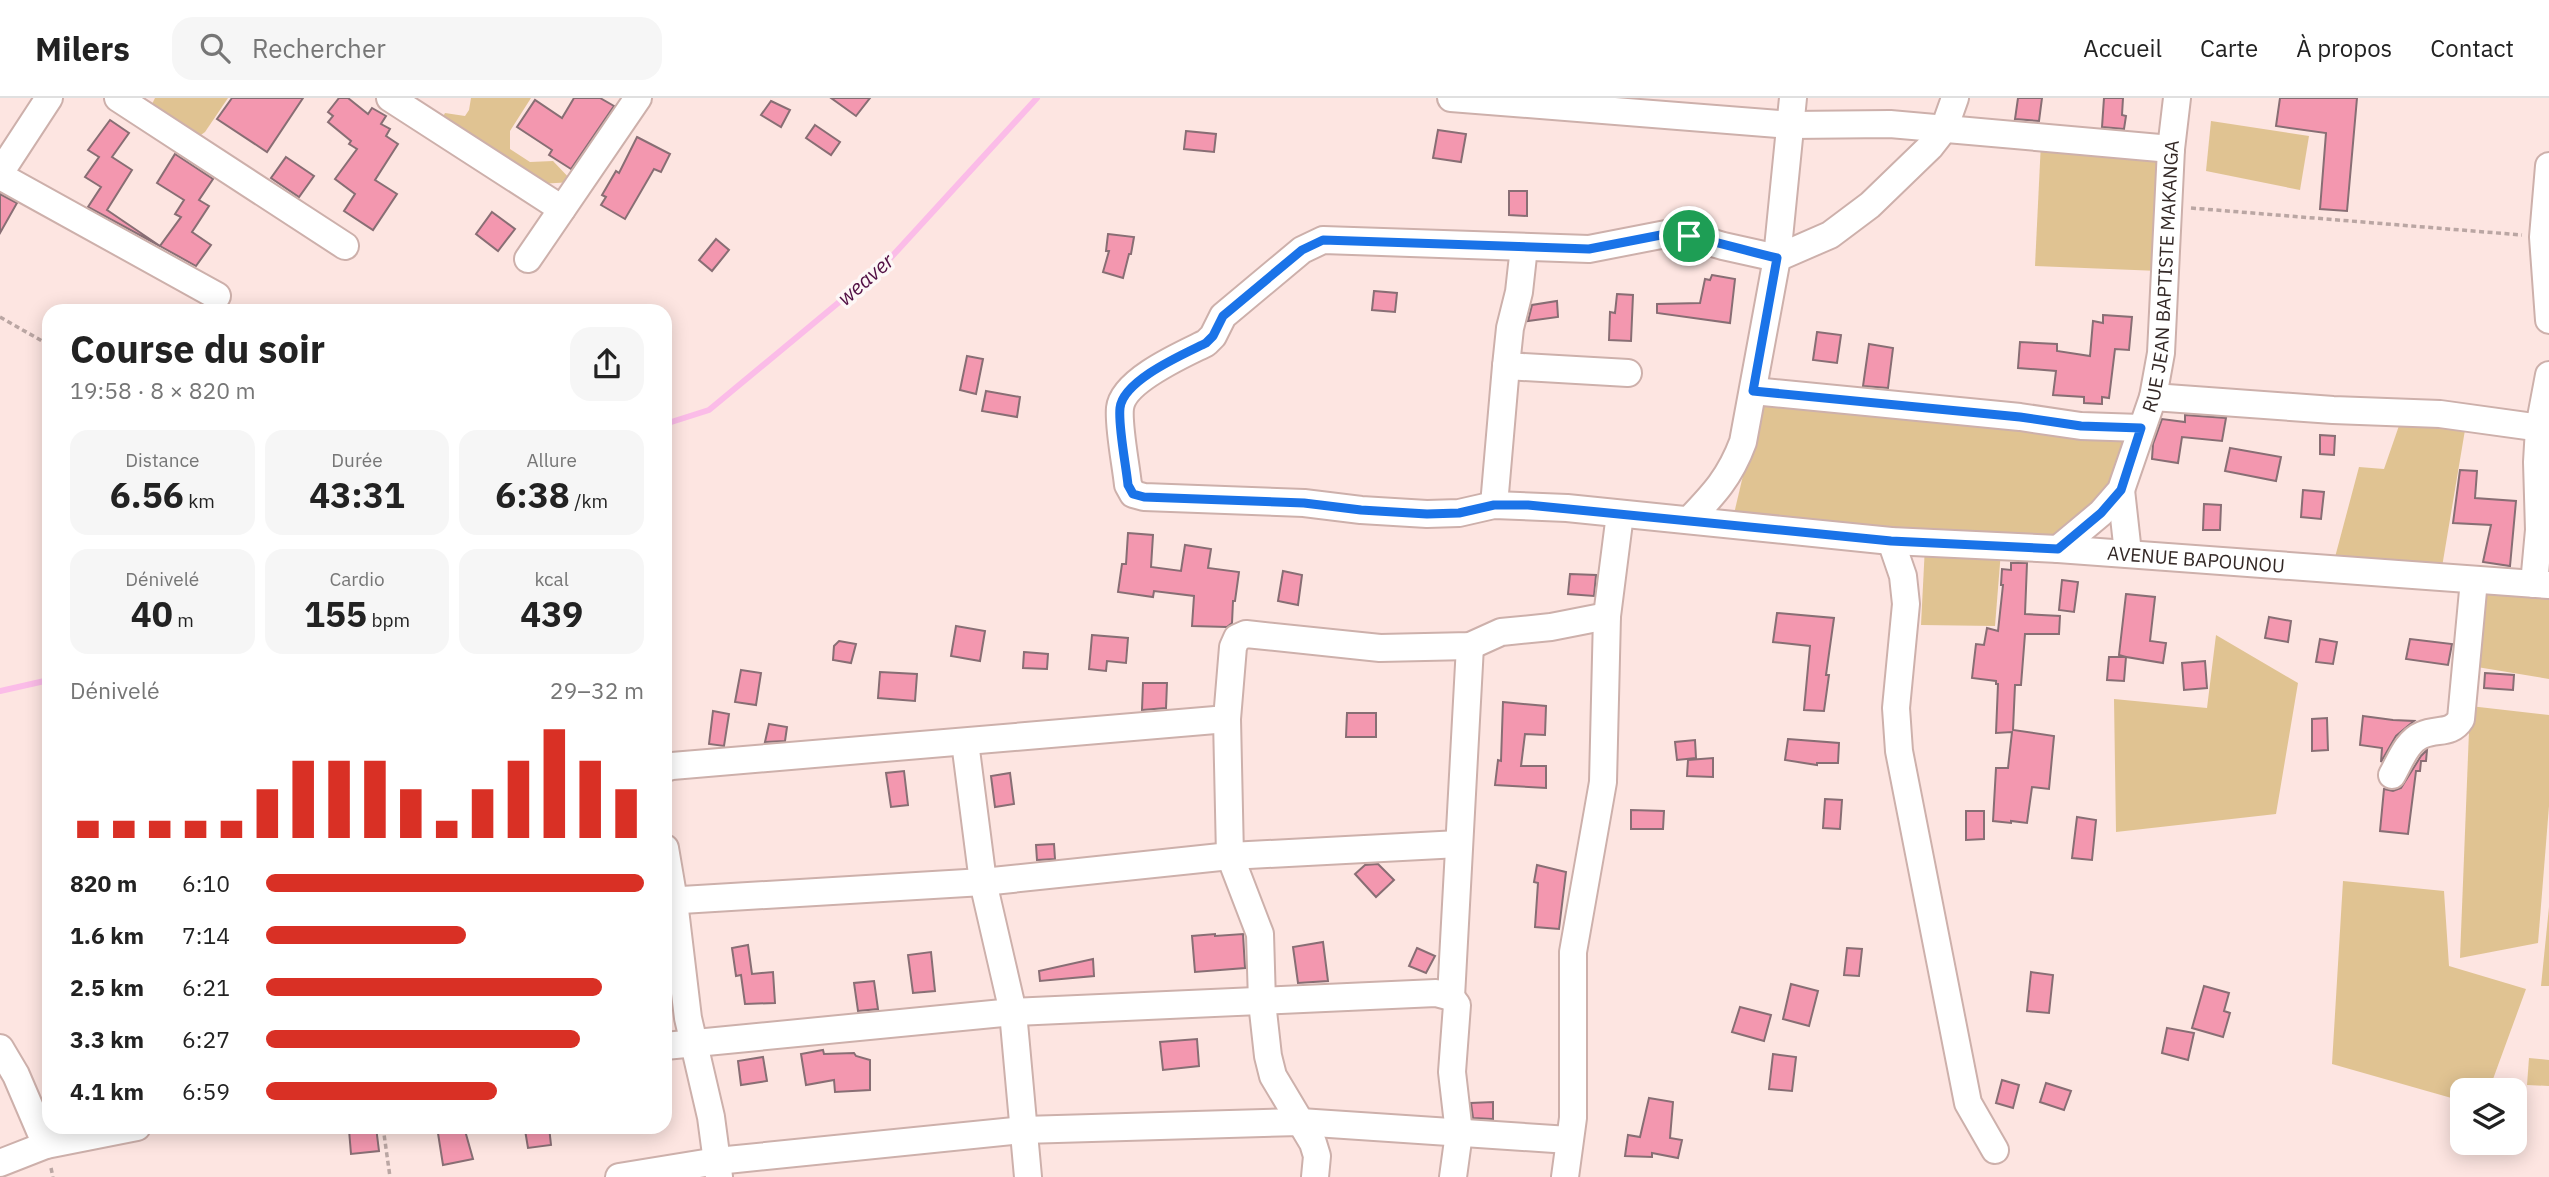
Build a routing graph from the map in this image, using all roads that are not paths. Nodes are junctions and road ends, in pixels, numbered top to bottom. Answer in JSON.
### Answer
{"nodes":[{"id":1,"x":49,"y":98,"type":"edge"},
{"id":2,"x":118,"y":98,"type":"edge"},
{"id":3,"x":390,"y":98,"type":"edge"},
{"id":4,"x":638,"y":98,"type":"edge"},
{"id":5,"x":1451,"y":98,"type":"edge"},
{"id":6,"x":1793,"y":98,"type":"edge"},
{"id":7,"x":1955,"y":98,"type":"edge"},
{"id":8,"x":2177,"y":98,"type":"edge"},
{"id":9,"x":1791,"y":125,"type":"junction"},
{"id":10,"x":1944,"y":129,"type":"junction"},
{"id":11,"x":2171,"y":149,"type":"junction"},
{"id":12,"x":2549,"y":166,"type":"edge"},
{"id":13,"x":0,"y":175,"type":"edge"},
{"id":14,"x":562,"y":209,"type":"junction"},
{"id":15,"x":345,"y":246,"type":"dead end"},
{"id":16,"x":1524,"y":247,"type":"junction"},
{"id":17,"x":1777,"y":258,"type":"junction"},
{"id":18,"x":528,"y":259,"type":"dead end"},
{"id":19,"x":217,"y":296,"type":"dead end"},
{"id":20,"x":2549,"y":320,"type":"edge"},
{"id":21,"x":1506,"y":366,"type":"junction"},
{"id":22,"x":1628,"y":373,"type":"dead end"},
{"id":23,"x":2549,"y":375,"type":"edge"},
{"id":24,"x":1753,"y":391,"type":"junction"},
{"id":25,"x":2153,"y":397,"type":"junction"},
{"id":26,"x":2141,"y":428,"type":"junction"},
{"id":27,"x":2544,"y":428,"type":"edge"},
{"id":28,"x":2121,"y":490,"type":"junction"},
{"id":29,"x":1494,"y":505,"type":"junction"},
{"id":30,"x":1619,"y":514,"type":"junction"},
{"id":31,"x":1689,"y":520,"type":"junction"},
{"id":32,"x":1891,"y":541,"type":"junction"},
{"id":33,"x":2058,"y":549,"type":"junction"},
{"id":34,"x":2128,"y":553,"type":"junction"},
{"id":35,"x":2474,"y":580,"type":"junction"},
{"id":36,"x":2542,"y":584,"type":"edge"},
{"id":37,"x":1607,"y":616,"type":"junction"},
{"id":38,"x":1470,"y":646,"type":"junction"},
{"id":39,"x":1227,"y":719,"type":"junction"},
{"id":40,"x":965,"y":741,"type":"junction"},
{"id":41,"x":672,"y":766,"type":"edge"},
{"id":42,"x":2392,"y":775,"type":"dead end"},
{"id":43,"x":1459,"y":844,"type":"junction"},
{"id":44,"x":1230,"y":856,"type":"junction"},
{"id":45,"x":983,"y":882,"type":"junction"},
{"id":46,"x":672,"y":901,"type":"edge"},
{"id":47,"x":672,"y":919,"type":"edge"},
{"id":48,"x":1451,"y":997,"type":"junction"},
{"id":49,"x":1262,"y":1002,"type":"junction"},
{"id":50,"x":1013,"y":1012,"type":"junction"},
{"id":51,"x":695,"y":1043,"type":"junction"},
{"id":52,"x":672,"y":1045,"type":"edge"},
{"id":53,"x":0,"y":1048,"type":"edge"},
{"id":54,"x":1300,"y":1122,"type":"junction"},
{"id":55,"x":1023,"y":1130,"type":"junction"},
{"id":56,"x":1459,"y":1133,"type":"junction"},
{"id":57,"x":102,"y":1134,"type":"edge"},
{"id":58,"x":1569,"y":1140,"type":"junction"},
{"id":59,"x":46,"y":1145,"type":"junction"},
{"id":60,"x":1995,"y":1150,"type":"dead end"},
{"id":61,"x":0,"y":1163,"type":"edge"},
{"id":62,"x":718,"y":1169,"type":"edge"},
{"id":63,"x":619,"y":1177,"type":"edge"},
{"id":64,"x":1028,"y":1177,"type":"edge"},
{"id":65,"x":1315,"y":1177,"type":"edge"},
{"id":66,"x":1453,"y":1177,"type":"edge"},
{"id":67,"x":1565,"y":1177,"type":"edge"}],
"edges":[{"from":1,"to":13,"type":"street"},
{"from":2,"to":15,"type":"street"},
{"from":3,"to":14,"type":"street"},
{"from":4,"to":14,"type":"street"},
{"from":5,"to":9,"type":"street"},
{"from":6,"to":9,"type":"street"},
{"from":7,"to":10,"type":"street"},
{"from":8,"to":11,"type":"street","name":"RUE JEAN BAPTISTE MAKANGA"},
{"from":9,"to":10,"type":"street"},
{"from":9,"to":17,"type":"street"},
{"from":10,"to":11,"type":"street"},
{"from":10,"to":17,"type":"street"},
{"from":11,"to":25,"type":"street","name":"RUE JEAN BAPTISTE MAKANGA"},
{"from":12,"to":20,"type":"street"},
{"from":13,"to":19,"type":"street"},
{"from":14,"to":18,"type":"street"},
{"from":16,"to":17,"type":"street"},
{"from":16,"to":21,"type":"street"},
{"from":16,"to":29,"type":"street","name":"AVENUE BAPOUNOU"},
{"from":17,"to":24,"type":"street"},
{"from":21,"to":22,"type":"street"},
{"from":21,"to":29,"type":"street"},
{"from":23,"to":27,"type":"street"},
{"from":24,"to":26,"type":"street"},
{"from":24,"to":31,"type":"street"},
{"from":25,"to":26,"type":"street","name":"RUE JEAN BAPTISTE MAKANGA"},
{"from":25,"to":27,"type":"street"},
{"from":26,"to":28,"type":"street","name":"RUE JEAN BAPTISTE MAKANGA"},
{"from":27,"to":36,"type":"street"},
{"from":28,"to":33,"type":"street","name":"RUE JEAN BAPTISTE MAKANGA"},
{"from":28,"to":34,"type":"street"},
{"from":29,"to":30,"type":"street","name":"AVENUE BAPOUNOU"},
{"from":30,"to":31,"type":"street","name":"AVENUE BAPOUNOU"},
{"from":30,"to":37,"type":"street"},
{"from":31,"to":32,"type":"street","name":"AVENUE BAPOUNOU"},
{"from":32,"to":33,"type":"street","name":"AVENUE BAPOUNOU"},
{"from":32,"to":60,"type":"street"},
{"from":33,"to":34,"type":"street","name":"AVENUE BAPOUNOU"},
{"from":34,"to":35,"type":"street","name":"AVENUE BAPOUNOU"},
{"from":35,"to":36,"type":"street","name":"AVENUE BAPOUNOU"},
{"from":35,"to":42,"type":"street"},
{"from":37,"to":38,"type":"street"},
{"from":37,"to":58,"type":"street"},
{"from":38,"to":39,"type":"street"},
{"from":38,"to":43,"type":"street"},
{"from":39,"to":40,"type":"street"},
{"from":39,"to":44,"type":"street"},
{"from":40,"to":41,"type":"street"},
{"from":40,"to":45,"type":"street"},
{"from":43,"to":44,"type":"street"},
{"from":43,"to":48,"type":"street"},
{"from":44,"to":45,"type":"street"},
{"from":44,"to":49,"type":"street"},
{"from":45,"to":46,"type":"street"},
{"from":45,"to":50,"type":"street"},
{"from":47,"to":51,"type":"street"},
{"from":48,"to":49,"type":"street"},
{"from":48,"to":56,"type":"street"},
{"from":49,"to":50,"type":"street"},
{"from":49,"to":54,"type":"street"},
{"from":50,"to":51,"type":"street"},
{"from":50,"to":55,"type":"street"},
{"from":51,"to":52,"type":"street"},
{"from":51,"to":62,"type":"street"},
{"from":53,"to":59,"type":"street"},
{"from":54,"to":55,"type":"street"},
{"from":54,"to":56,"type":"street"},
{"from":54,"to":65,"type":"street"},
{"from":55,"to":62,"type":"street"},
{"from":55,"to":64,"type":"street"},
{"from":56,"to":58,"type":"street"},
{"from":56,"to":66,"type":"street"},
{"from":57,"to":59,"type":"street"},
{"from":58,"to":67,"type":"street"},
{"from":59,"to":61,"type":"street"},
{"from":62,"to":63,"type":"street"}]}
